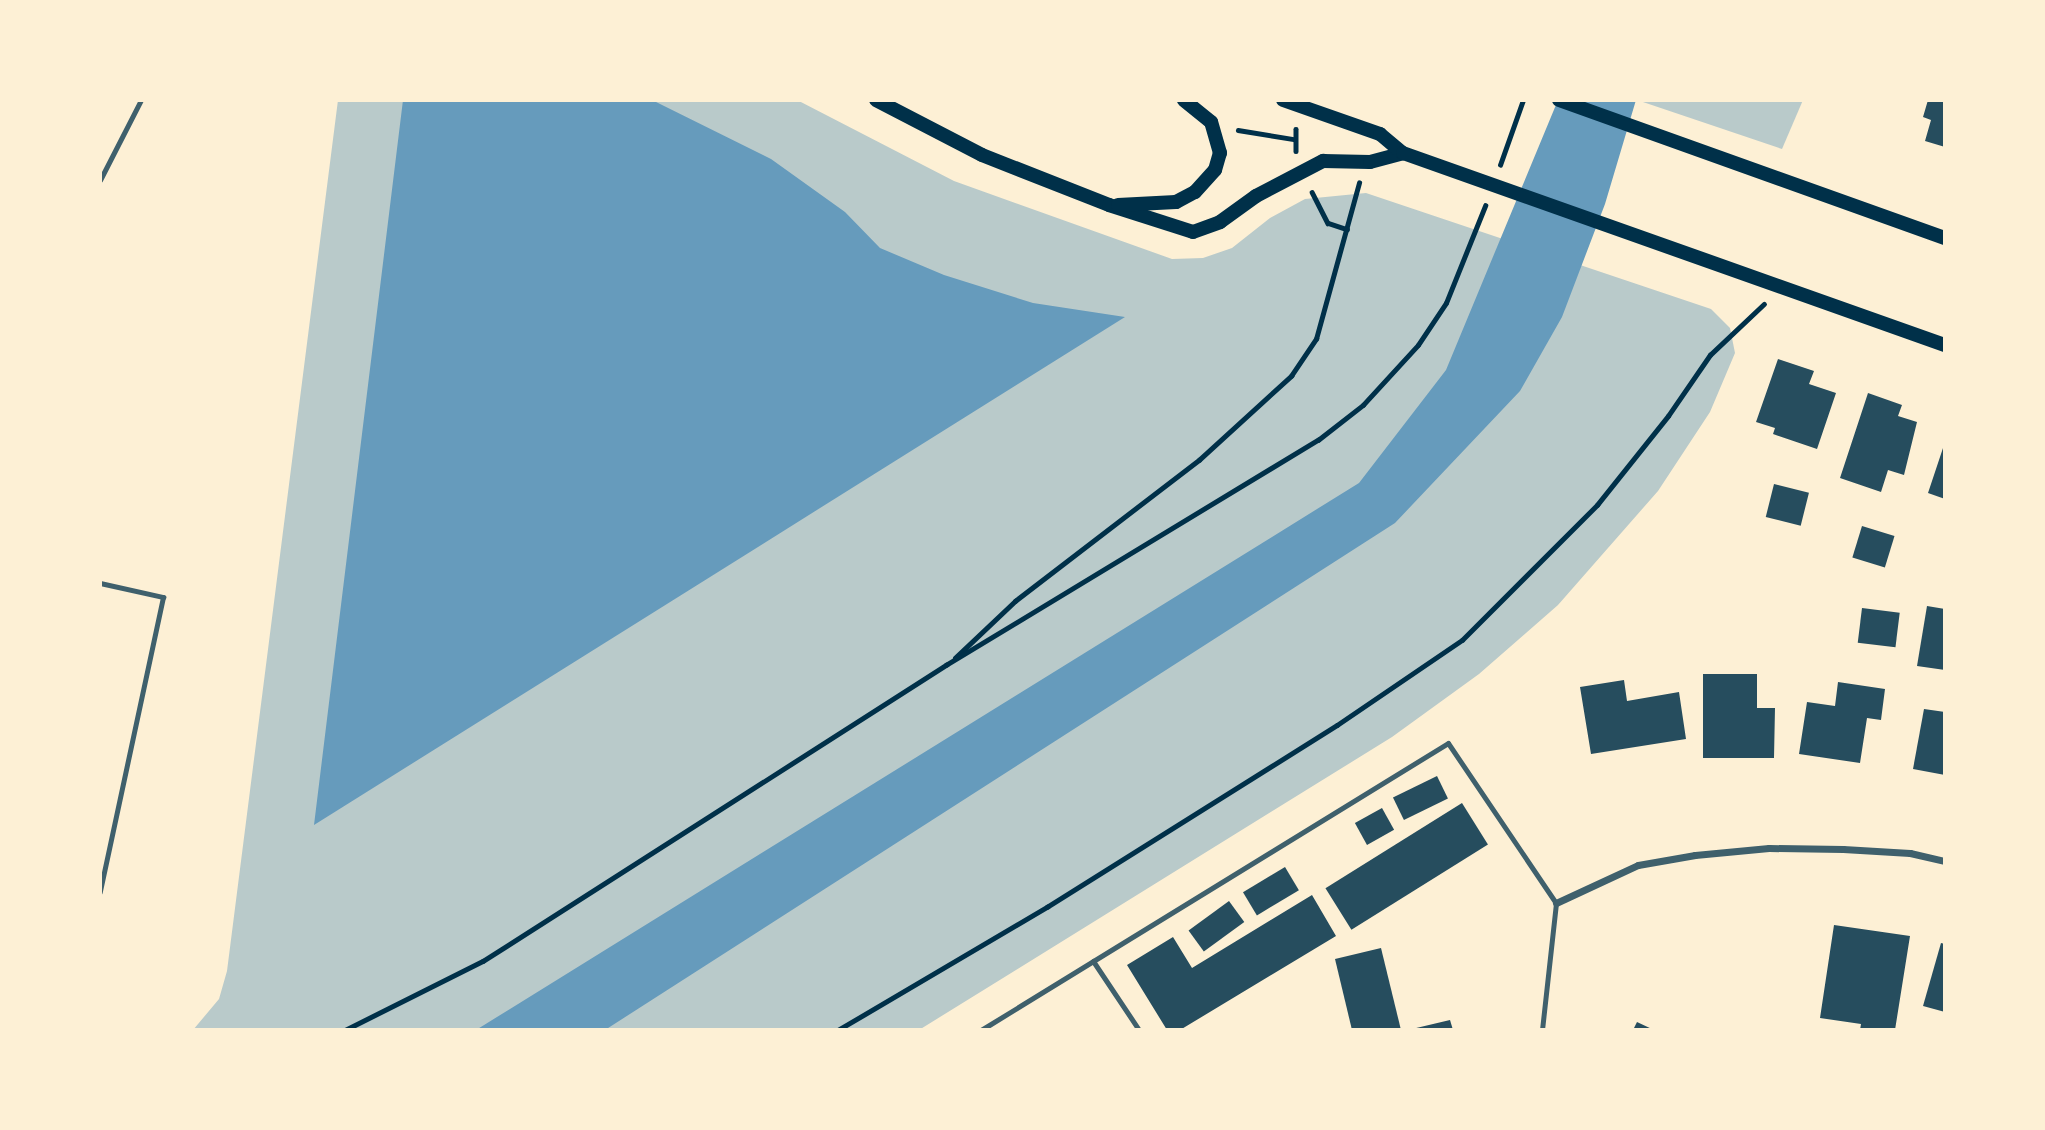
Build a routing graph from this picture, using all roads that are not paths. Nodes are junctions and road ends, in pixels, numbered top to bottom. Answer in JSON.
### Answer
{"nodes":[{"id":1,"x":141,"y":100,"type":"edge"},
{"id":2,"x":876,"y":100,"type":"edge"},
{"id":3,"x":1184,"y":100,"type":"edge"},
{"id":4,"x":1283,"y":100,"type":"edge"},
{"id":5,"x":1559,"y":100,"type":"edge"},
{"id":6,"x":1403,"y":153,"type":"junction"},
{"id":7,"x":100,"y":180,"type":"edge"},
{"id":8,"x":1109,"y":205,"type":"junction"},
{"id":9,"x":1945,"y":238,"type":"edge"},
{"id":10,"x":1945,"y":345,"type":"edge"},
{"id":11,"x":100,"y":583,"type":"edge"},
{"id":12,"x":1945,"y":861,"type":"edge"},
{"id":13,"x":100,"y":892,"type":"edge"},
{"id":14,"x":1556,"y":903,"type":"junction"},
{"id":15,"x":1093,"y":961,"type":"junction"},
{"id":16,"x":981,"y":1030,"type":"edge"},
{"id":17,"x":1139,"y":1030,"type":"edge"},
{"id":18,"x":1542,"y":1030,"type":"edge"}],
"edges":[{"from":1,"to":7,"type":"lane"},
{"from":2,"to":8,"type":"main road"},
{"from":3,"to":8,"type":"main road"},
{"from":4,"to":6,"type":"main road"},
{"from":5,"to":9,"type":"main road"},
{"from":6,"to":8,"type":"main road"},
{"from":6,"to":10,"type":"main road"},
{"from":11,"to":13,"type":"lane"},
{"from":12,"to":14,"type":"street"},
{"from":14,"to":15,"type":"lane"},
{"from":14,"to":18,"type":"lane"},
{"from":15,"to":16,"type":"lane"},
{"from":15,"to":17,"type":"lane"}]}
